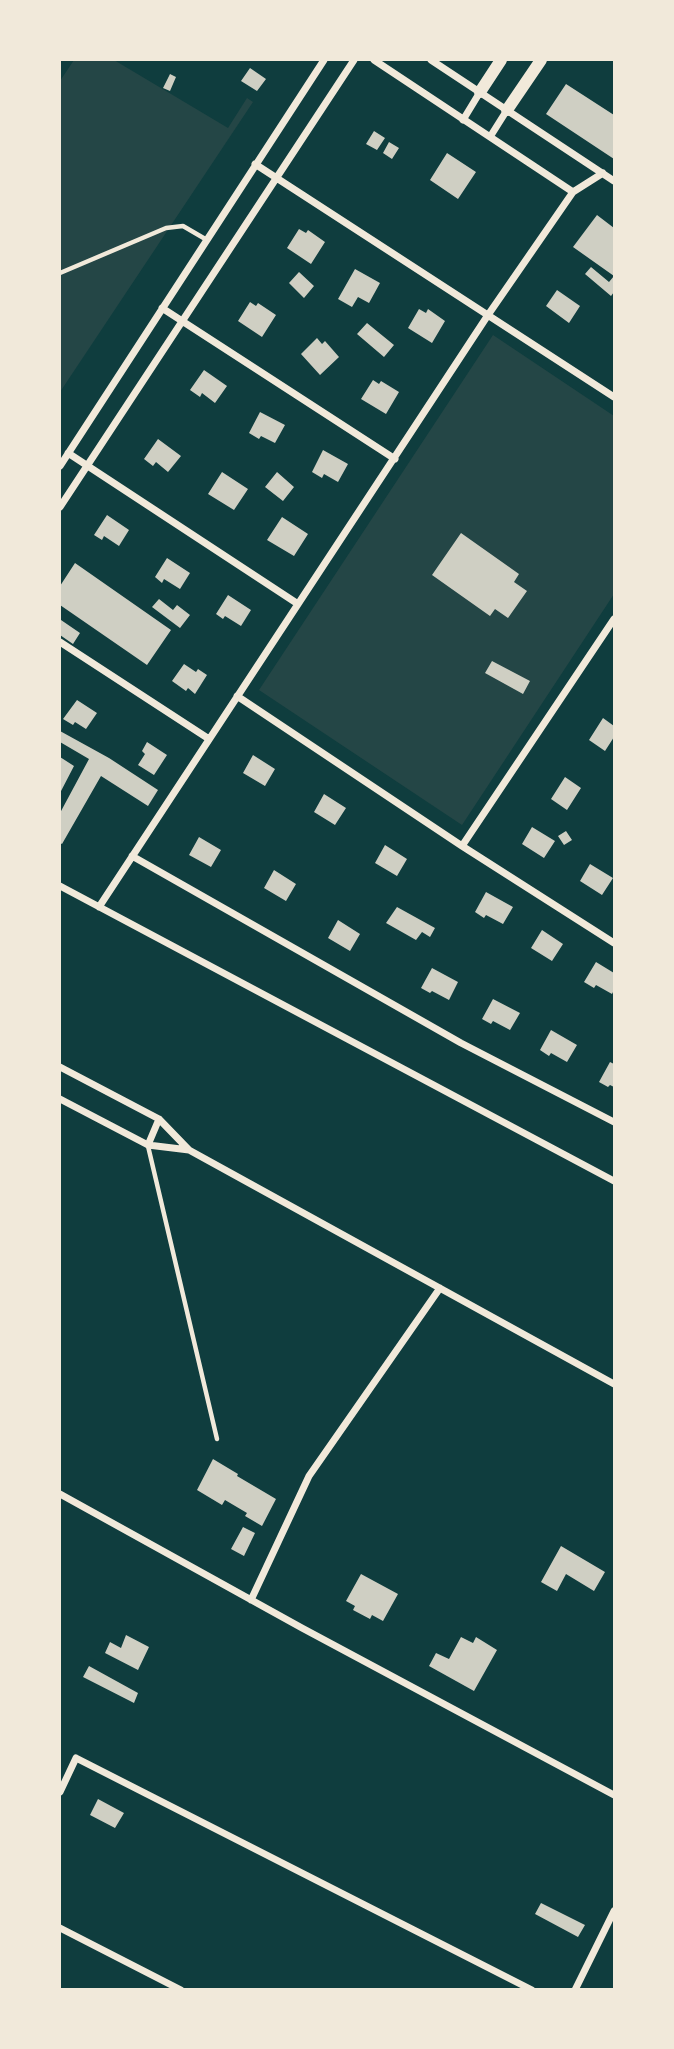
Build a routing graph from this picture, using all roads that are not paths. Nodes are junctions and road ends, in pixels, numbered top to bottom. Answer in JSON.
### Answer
{"nodes":[{"id":1,"x":324,"y":60,"type":"edge"},
{"id":2,"x":354,"y":60,"type":"edge"},
{"id":3,"x":374,"y":60,"type":"edge"},
{"id":4,"x":431,"y":60,"type":"edge"},
{"id":5,"x":501,"y":60,"type":"edge"},
{"id":6,"x":541,"y":60,"type":"edge"},
{"id":7,"x":480,"y":92,"type":"junction"},
{"id":8,"x":507,"y":110,"type":"junction"},
{"id":9,"x":463,"y":120,"type":"junction"},
{"id":10,"x":489,"y":137,"type":"junction"},
{"id":11,"x":256,"y":164,"type":"junction"},
{"id":12,"x":603,"y":173,"type":"junction"},
{"id":13,"x":276,"y":178,"type":"junction"},
{"id":14,"x":614,"y":181,"type":"edge"},
{"id":15,"x":573,"y":192,"type":"junction"},
{"id":16,"x":206,"y":240,"type":"junction"},
{"id":17,"x":60,"y":272,"type":"edge"},
{"id":18,"x":162,"y":308,"type":"junction"},
{"id":19,"x":488,"y":315,"type":"junction"},
{"id":20,"x":182,"y":321,"type":"junction"},
{"id":21,"x":614,"y":397,"type":"edge"},
{"id":22,"x":68,"y":453,"type":"junction"},
{"id":23,"x":395,"y":458,"type":"junction"},
{"id":24,"x":60,"y":466,"type":"edge"},
{"id":25,"x":87,"y":466,"type":"junction"},
{"id":26,"x":60,"y":507,"type":"edge"},
{"id":27,"x":298,"y":604,"type":"junction"},
{"id":28,"x":614,"y":619,"type":"edge"},
{"id":29,"x":60,"y":642,"type":"edge"},
{"id":30,"x":237,"y":696,"type":"junction"},
{"id":31,"x":209,"y":739,"type":"junction"},
{"id":32,"x":463,"y":846,"type":"junction"},
{"id":33,"x":132,"y":856,"type":"junction"},
{"id":34,"x":60,"y":886,"type":"edge"},
{"id":35,"x":99,"y":907,"type":"junction"},
{"id":36,"x":614,"y":943,"type":"edge"},
{"id":37,"x":60,"y":1067,"type":"edge"},
{"id":38,"x":60,"y":1099,"type":"edge"},
{"id":39,"x":159,"y":1119,"type":"junction"},
{"id":40,"x":614,"y":1122,"type":"edge"},
{"id":41,"x":148,"y":1145,"type":"junction"},
{"id":42,"x":189,"y":1150,"type":"junction"},
{"id":43,"x":614,"y":1181,"type":"edge"},
{"id":44,"x":440,"y":1288,"type":"junction"},
{"id":45,"x":614,"y":1384,"type":"edge"},
{"id":46,"x":217,"y":1439,"type":"dead end"},
{"id":47,"x":60,"y":1494,"type":"edge"},
{"id":48,"x":251,"y":1600,"type":"junction"},
{"id":49,"x":60,"y":1792,"type":"edge"},
{"id":50,"x":614,"y":1795,"type":"edge"},
{"id":51,"x":614,"y":1911,"type":"edge"},
{"id":52,"x":60,"y":1928,"type":"edge"},
{"id":53,"x":181,"y":1990,"type":"edge"},
{"id":54,"x":532,"y":1990,"type":"edge"},
{"id":55,"x":575,"y":1990,"type":"edge"}],
"edges":[{"from":1,"to":11,"type":"street"},
{"from":2,"to":13,"type":"street"},
{"from":3,"to":9,"type":"street"},
{"from":4,"to":7,"type":"street"},
{"from":5,"to":7,"type":"main road"},
{"from":6,"to":8,"type":"main road"},
{"from":7,"to":8,"type":"street"},
{"from":7,"to":9,"type":"street"},
{"from":8,"to":10,"type":"street"},
{"from":8,"to":12,"type":"street"},
{"from":9,"to":10,"type":"street"},
{"from":10,"to":15,"type":"street"},
{"from":11,"to":13,"type":"street"},
{"from":11,"to":16,"type":"street"},
{"from":12,"to":14,"type":"street"},
{"from":12,"to":15,"type":"street"},
{"from":13,"to":19,"type":"street"},
{"from":13,"to":20,"type":"street"},
{"from":15,"to":19,"type":"street"},
{"from":16,"to":17,"type":"lane"},
{"from":16,"to":18,"type":"street"},
{"from":18,"to":20,"type":"street"},
{"from":18,"to":22,"type":"street"},
{"from":19,"to":21,"type":"street"},
{"from":19,"to":23,"type":"street"},
{"from":20,"to":23,"type":"street"},
{"from":20,"to":25,"type":"street"},
{"from":22,"to":24,"type":"street"},
{"from":22,"to":25,"type":"street"},
{"from":23,"to":27,"type":"street"},
{"from":25,"to":26,"type":"street"},
{"from":25,"to":27,"type":"street"},
{"from":27,"to":30,"type":"street"},
{"from":28,"to":32,"type":"street"},
{"from":29,"to":31,"type":"street"},
{"from":30,"to":31,"type":"street"},
{"from":30,"to":32,"type":"street"},
{"from":31,"to":33,"type":"street"},
{"from":32,"to":36,"type":"street"},
{"from":33,"to":35,"type":"street"},
{"from":33,"to":40,"type":"street"},
{"from":34,"to":35,"type":"street"},
{"from":35,"to":43,"type":"street"},
{"from":37,"to":39,"type":"street"},
{"from":38,"to":41,"type":"street"},
{"from":39,"to":41,"type":"street"},
{"from":39,"to":42,"type":"street"},
{"from":41,"to":42,"type":"street"},
{"from":41,"to":46,"type":"lane"},
{"from":42,"to":44,"type":"street"},
{"from":44,"to":45,"type":"street"},
{"from":44,"to":48,"type":"street"},
{"from":47,"to":48,"type":"street"},
{"from":48,"to":50,"type":"street"},
{"from":49,"to":54,"type":"street"},
{"from":51,"to":55,"type":"street"},
{"from":52,"to":53,"type":"street"}]}
